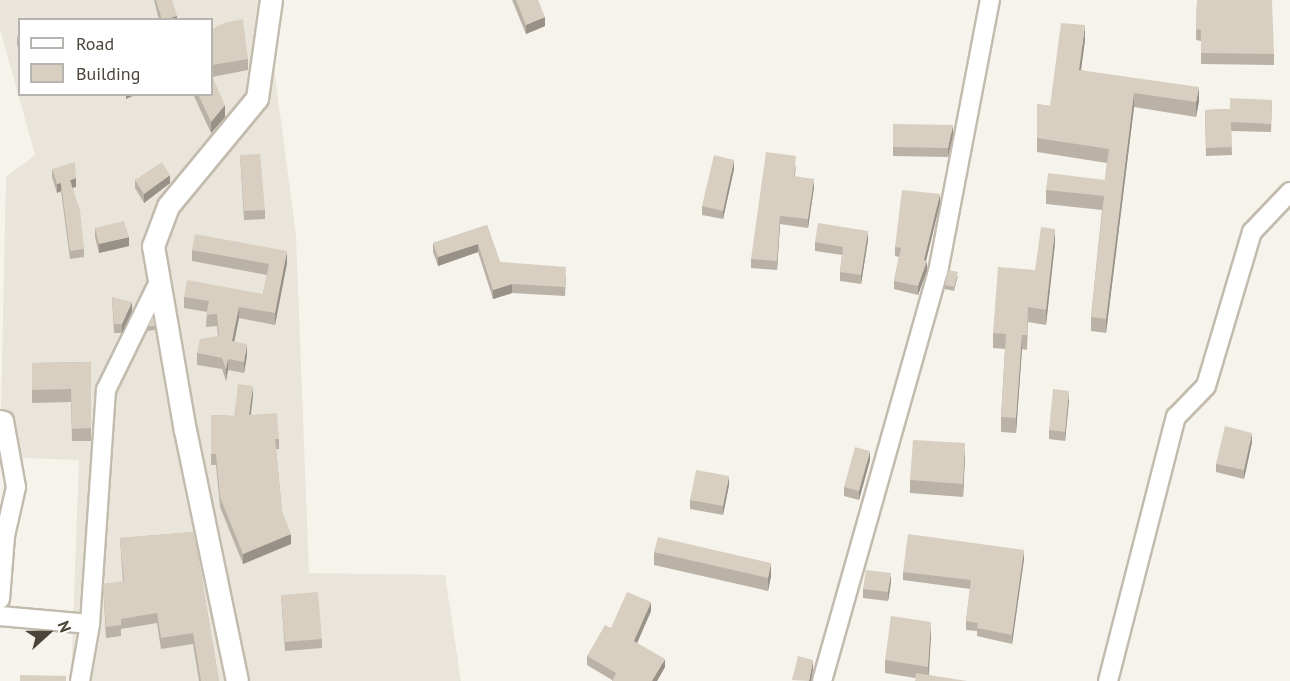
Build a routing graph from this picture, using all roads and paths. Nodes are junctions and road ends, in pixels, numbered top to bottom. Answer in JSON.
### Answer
{"nodes":[{"id":1,"x":271,"y":0,"type":"edge"},
{"id":2,"x":990,"y":0,"type":"edge"},
{"id":3,"x":1290,"y":192,"type":"edge"},
{"id":4,"x":159,"y":282,"type":"junction"},
{"id":5,"x":0,"y":420,"type":"edge"},
{"id":6,"x":2,"y":533,"type":"edge"},
{"id":7,"x":0,"y":599,"type":"edge"},
{"id":8,"x":0,"y":616,"type":"edge"},
{"id":9,"x":90,"y":624,"type":"junction"},
{"id":10,"x":80,"y":681,"type":"edge"},
{"id":11,"x":237,"y":681,"type":"edge"},
{"id":12,"x":822,"y":681,"type":"edge"},
{"id":13,"x":1108,"y":681,"type":"edge"}],
"edges":[{"from":1,"to":4,"type":"street"},
{"from":2,"to":12,"type":"street"},
{"from":3,"to":13,"type":"street"},
{"from":4,"to":9,"type":"street"},
{"from":4,"to":11,"type":"street"},
{"from":5,"to":6,"type":"street"},
{"from":6,"to":7,"type":"street"},
{"from":8,"to":9,"type":"street"},
{"from":9,"to":10,"type":"street"}]}
